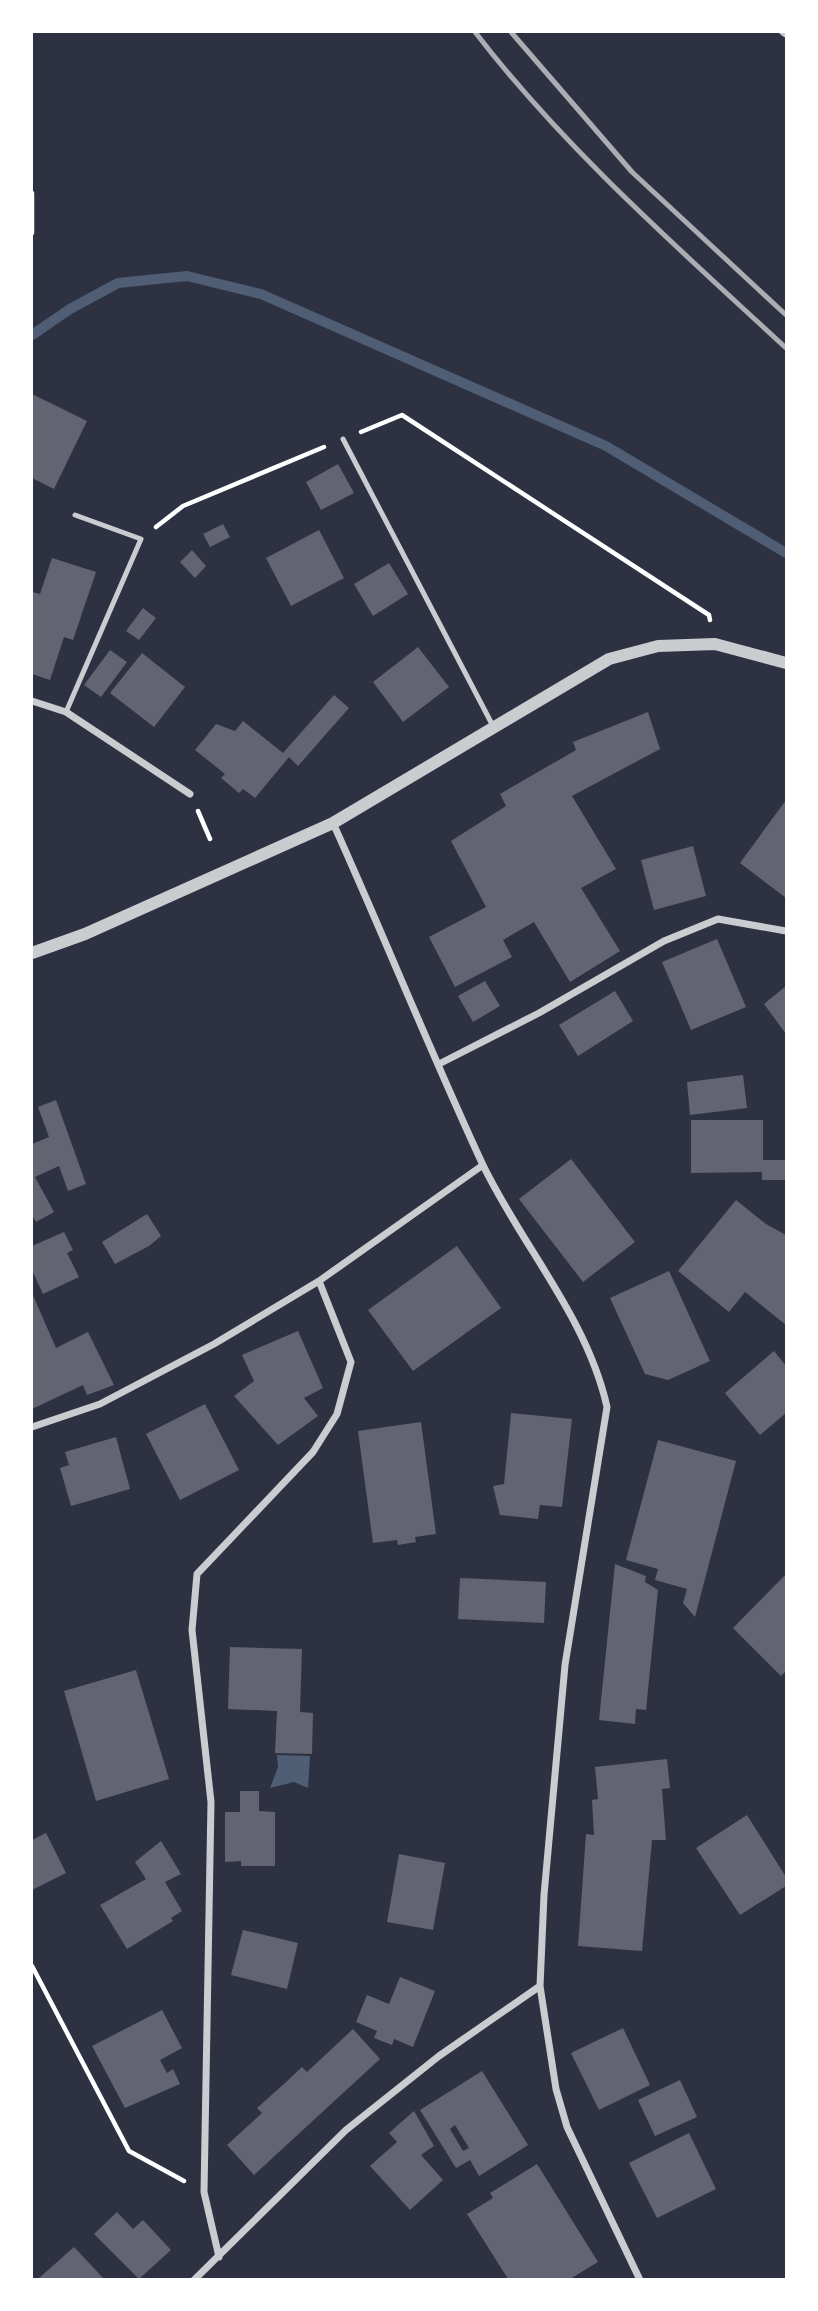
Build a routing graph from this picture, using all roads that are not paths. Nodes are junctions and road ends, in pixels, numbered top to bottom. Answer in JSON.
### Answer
{"nodes":[{"id":1,"x":343,"y":439,"type":"road end"},
{"id":2,"x":75,"y":515,"type":"dead end"},
{"id":3,"x":786,"y":663,"type":"edge"},
{"id":4,"x":32,"y":701,"type":"edge"},
{"id":5,"x":66,"y":712,"type":"junction"},
{"id":6,"x":494,"y":728,"type":"junction"},
{"id":7,"x":190,"y":794,"type":"road end"},
{"id":8,"x":333,"y":823,"type":"junction"},
{"id":9,"x":786,"y":932,"type":"edge"},
{"id":10,"x":32,"y":953,"type":"edge"},
{"id":11,"x":439,"y":1065,"type":"junction"},
{"id":12,"x":483,"y":1166,"type":"junction"},
{"id":13,"x":319,"y":1281,"type":"junction"},
{"id":14,"x":32,"y":1427,"type":"edge"},
{"id":15,"x":540,"y":1986,"type":"junction"},
{"id":16,"x":219,"y":2257,"type":"junction"},
{"id":17,"x":194,"y":2280,"type":"edge"},
{"id":18,"x":640,"y":2280,"type":"edge"}],
"edges":[{"from":1,"to":6,"type":"lane"},
{"from":2,"to":5,"type":"lane"},
{"from":3,"to":6,"type":"street"},
{"from":4,"to":5,"type":"street"},
{"from":5,"to":7,"type":"street"},
{"from":6,"to":8,"type":"street"},
{"from":8,"to":10,"type":"street"},
{"from":8,"to":11,"type":"street"},
{"from":9,"to":11,"type":"street"},
{"from":11,"to":12,"type":"street"},
{"from":12,"to":13,"type":"street"},
{"from":12,"to":15,"type":"street"},
{"from":13,"to":14,"type":"street"},
{"from":13,"to":16,"type":"street"},
{"from":15,"to":16,"type":"street"},
{"from":15,"to":18,"type":"street"},
{"from":16,"to":17,"type":"street"}]}
